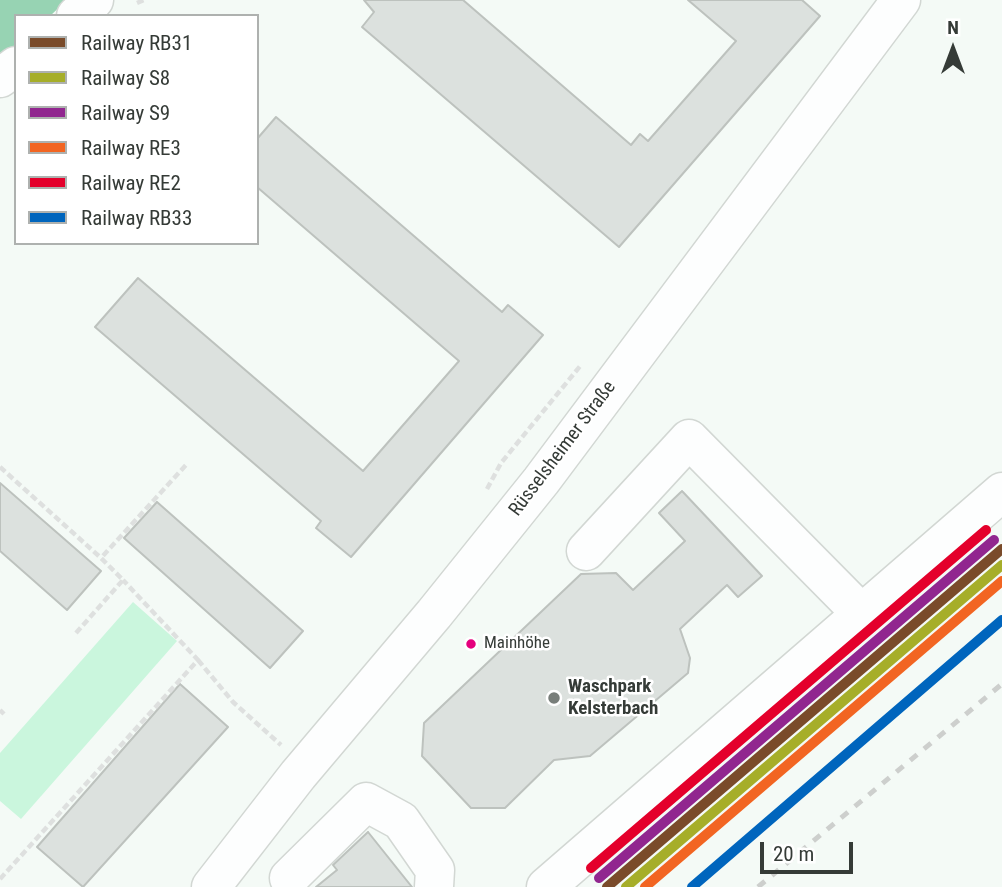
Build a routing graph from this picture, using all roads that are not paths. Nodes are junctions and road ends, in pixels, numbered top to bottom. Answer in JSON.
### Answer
{"nodes":[{"id":1,"x":94,"y":0,"type":"edge"},
{"id":2,"x":901,"y":0,"type":"edge"},
{"id":3,"x":78,"y":14,"type":"edge"},
{"id":4,"x":1002,"y":492,"type":"edge"},
{"id":5,"x":586,"y":551,"type":"dead end"},
{"id":6,"x":862,"y":614,"type":"junction"},
{"id":7,"x":289,"y":878,"type":"dead end"},
{"id":8,"x":211,"y":887,"type":"edge"},
{"id":9,"x":434,"y":887,"type":"edge"},
{"id":10,"x":546,"y":887,"type":"edge"}],
"edges":[{"from":1,"to":3,"type":"street"},
{"from":2,"to":8,"type":"street","name":"Rüsselsheimer Straße"},
{"from":4,"to":6,"type":"street"},
{"from":5,"to":6,"type":"street"},
{"from":6,"to":10,"type":"street"},
{"from":7,"to":9,"type":"street"}]}
